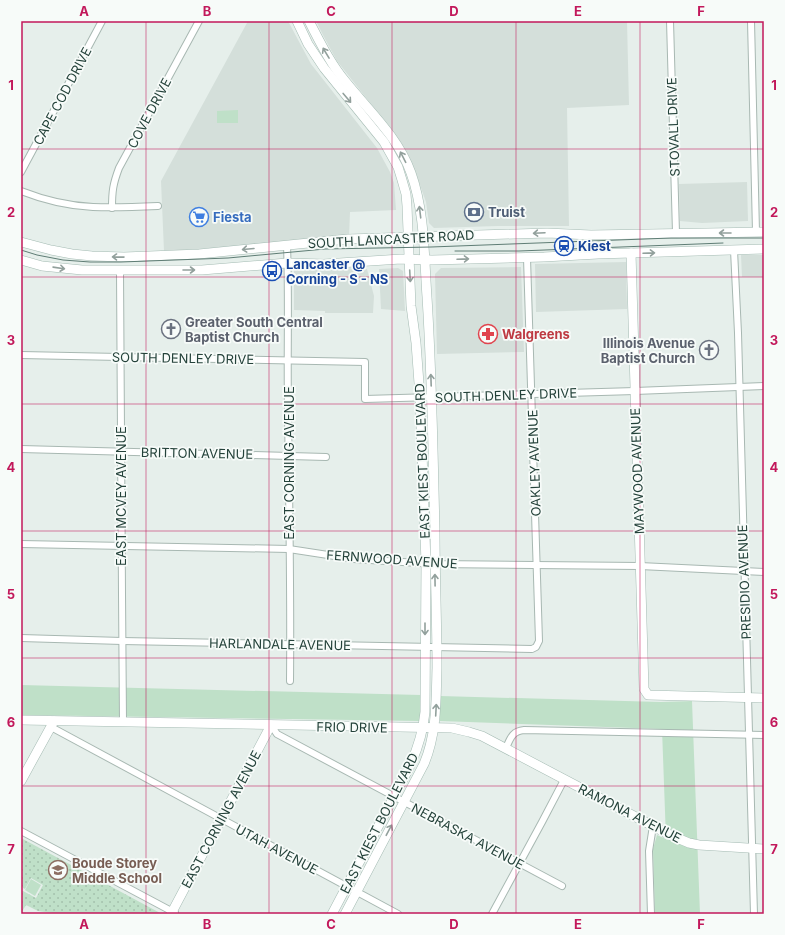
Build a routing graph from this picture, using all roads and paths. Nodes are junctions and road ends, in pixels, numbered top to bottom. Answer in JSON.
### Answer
{"nodes":[{"id":1,"x":102,"y":21,"type":"edge"},
{"id":2,"x":199,"y":21,"type":"edge"},
{"id":3,"x":296,"y":21,"type":"edge"},
{"id":4,"x":309,"y":21,"type":"edge"},
{"id":5,"x":670,"y":21,"type":"edge"},
{"id":6,"x":751,"y":21,"type":"edge"},
{"id":7,"x":21,"y":172,"type":"edge"},
{"id":8,"x":21,"y":191,"type":"edge"},
{"id":9,"x":158,"y":206,"type":"dead end"},
{"id":10,"x":112,"y":208,"type":"junction"},
{"id":11,"x":760,"y":232,"type":"edge"},
{"id":12,"x":676,"y":233,"type":"junction"},
{"id":13,"x":408,"y":237,"type":"junction"},
{"id":14,"x":422,"y":237,"type":"junction"},
{"id":15,"x":21,"y":242,"type":"edge"},
{"id":16,"x":287,"y":245,"type":"junction"},
{"id":17,"x":764,"y":249,"type":"edge"},
{"id":18,"x":734,"y":250,"type":"junction"},
{"id":19,"x":631,"y":253,"type":"junction"},
{"id":20,"x":527,"y":258,"type":"junction"},
{"id":21,"x":409,"y":259,"type":"junction"},
{"id":22,"x":424,"y":259,"type":"junction"},
{"id":23,"x":21,"y":260,"type":"edge"},
{"id":24,"x":287,"y":263,"type":"junction"},
{"id":25,"x":120,"y":271,"type":"junction"},
{"id":26,"x":21,"y":355,"type":"edge"},
{"id":27,"x":121,"y":356,"type":"junction"},
{"id":28,"x":288,"y":360,"type":"junction"},
{"id":29,"x":764,"y":386,"type":"edge"},
{"id":30,"x":739,"y":387,"type":"junction"},
{"id":31,"x":635,"y":391,"type":"junction"},
{"id":32,"x":532,"y":394,"type":"junction"},
{"id":33,"x":432,"y":396,"type":"junction"},
{"id":34,"x":420,"y":397,"type":"junction"},
{"id":35,"x":21,"y":449,"type":"edge"},
{"id":36,"x":121,"y":452,"type":"junction"},
{"id":37,"x":290,"y":456,"type":"junction"},
{"id":38,"x":326,"y":457,"type":"dead end"},
{"id":39,"x":21,"y":544,"type":"edge"},
{"id":40,"x":121,"y":547,"type":"junction"},
{"id":41,"x":289,"y":550,"type":"junction"},
{"id":42,"x":430,"y":563,"type":"junction"},
{"id":43,"x":537,"y":565,"type":"junction"},
{"id":44,"x":640,"y":566,"type":"junction"},
{"id":45,"x":744,"y":572,"type":"junction"},
{"id":46,"x":764,"y":572,"type":"edge"},
{"id":47,"x":21,"y":638,"type":"edge"},
{"id":48,"x":122,"y":641,"type":"junction"},
{"id":49,"x":291,"y":644,"type":"junction"},
{"id":50,"x":538,"y":644,"type":"joint"},
{"id":51,"x":425,"y":647,"type":"junction"},
{"id":52,"x":437,"y":648,"type":"junction"},
{"id":53,"x":290,"y":680,"type":"dead end"},
{"id":54,"x":748,"y":698,"type":"junction"},
{"id":55,"x":764,"y":698,"type":"edge"},
{"id":56,"x":21,"y":720,"type":"edge"},
{"id":57,"x":123,"y":722,"type":"junction"},
{"id":58,"x":52,"y":724,"type":"junction"},
{"id":59,"x":271,"y":725,"type":"junction"},
{"id":60,"x":423,"y":728,"type":"junction"},
{"id":61,"x":434,"y":728,"type":"junction"},
{"id":62,"x":748,"y":734,"type":"junction"},
{"id":63,"x":764,"y":735,"type":"edge"},
{"id":64,"x":506,"y":748,"type":"junction"},
{"id":65,"x":564,"y":780,"type":"junction"},
{"id":66,"x":21,"y":781,"type":"edge"},
{"id":67,"x":394,"y":796,"type":"junction"},
{"id":68,"x":404,"y":802,"type":"junction"},
{"id":69,"x":221,"y":818,"type":"junction"},
{"id":70,"x":653,"y":826,"type":"junction"},
{"id":71,"x":21,"y":831,"type":"edge"},
{"id":72,"x":752,"y":848,"type":"junction"},
{"id":73,"x":764,"y":849,"type":"edge"},
{"id":74,"x":519,"y":864,"type":"junction"},
{"id":75,"x":347,"y":886,"type":"junction"},
{"id":76,"x":562,"y":886,"type":"dead end"},
{"id":77,"x":357,"y":891,"type":"junction"},
{"id":78,"x":173,"y":913,"type":"edge"},
{"id":79,"x":332,"y":914,"type":"edge"},
{"id":80,"x":345,"y":914,"type":"edge"},
{"id":81,"x":398,"y":914,"type":"edge"},
{"id":82,"x":492,"y":914,"type":"edge"},
{"id":83,"x":651,"y":914,"type":"edge"},
{"id":84,"x":754,"y":914,"type":"edge"}],
"edges":[{"from":1,"to":7,"type":"street","name":"CAPE COD DRIVE"},
{"from":2,"to":10,"type":"street","name":"COVE DRIVE"},
{"from":3,"to":13,"type":"main road","name":"EAST KIEST BOULEVARD","one_way":true},
{"from":14,"to":4,"type":"main road","name":"EAST KIEST BOULEVARD","one_way":true},
{"from":5,"to":12,"type":"street","name":"STOVALL DRIVE"},
{"from":6,"to":11,"type":"street"},
{"from":8,"to":10,"type":"street"},
{"from":9,"to":10,"type":"street"},
{"from":11,"to":12,"type":"main road","name":"SOUTH LANCASTER ROAD","one_way":true},
{"from":12,"to":14,"type":"main road","name":"SOUTH LANCASTER ROAD","one_way":true},
{"from":13,"to":14,"type":"main road","name":"SOUTH LANCASTER ROAD"},
{"from":13,"to":16,"type":"main road","name":"SOUTH LANCASTER ROAD"},
{"from":13,"to":21,"type":"main road","name":"EAST KIEST BOULEVARD"},
{"from":14,"to":22,"type":"main road","name":"EAST KIEST BOULEVARD"},
{"from":16,"to":15,"type":"main road","name":"SOUTH LANCASTER ROAD","one_way":true},
{"from":16,"to":24,"type":"street","name":"EAST CORNING AVENUE"},
{"from":17,"to":18,"type":"main road","name":"SOUTH LANCASTER ROAD"},
{"from":19,"to":18,"type":"main road","name":"SOUTH LANCASTER ROAD","one_way":true},
{"from":18,"to":30,"type":"street","name":"PRESIDIO AVENUE"},
{"from":19,"to":20,"type":"main road","name":"SOUTH LANCASTER ROAD"},
{"from":19,"to":31,"type":"main road","name":"MAYWOOD AVENUE"},
{"from":22,"to":20,"type":"main road","name":"SOUTH LANCASTER ROAD","one_way":true},
{"from":20,"to":32,"type":"street","name":"OAKLEY AVENUE"},
{"from":21,"to":22,"type":"main road","name":"SOUTH LANCASTER ROAD"},
{"from":21,"to":24,"type":"main road","name":"SOUTH LANCASTER ROAD"},
{"from":21,"to":34,"type":"main road","name":"EAST KIEST BOULEVARD","one_way":true},
{"from":33,"to":22,"type":"main road","name":"EAST KIEST BOULEVARD","one_way":true},
{"from":23,"to":25,"type":"main road","name":"SOUTH LANCASTER ROAD","one_way":true},
{"from":25,"to":24,"type":"main road","name":"SOUTH LANCASTER ROAD","one_way":true},
{"from":24,"to":28,"type":"street","name":"EAST CORNING AVENUE"},
{"from":25,"to":27,"type":"street","name":"EAST MCVEY AVENUE"},
{"from":26,"to":27,"type":"street","name":"SOUTH DENLEY DRIVE"},
{"from":27,"to":28,"type":"street","name":"SOUTH DENLEY DRIVE"},
{"from":27,"to":36,"type":"street","name":"EAST MCVEY AVENUE"},
{"from":28,"to":34,"type":"street","name":"SOUTH DENLEY DRIVE"},
{"from":28,"to":37,"type":"street","name":"EAST CORNING AVENUE"},
{"from":29,"to":30,"type":"street","name":"SOUTH DENLEY DRIVE"},
{"from":30,"to":31,"type":"street","name":"SOUTH DENLEY DRIVE"},
{"from":30,"to":45,"type":"street","name":"PRESIDIO AVENUE"},
{"from":31,"to":32,"type":"street","name":"SOUTH DENLEY DRIVE"},
{"from":31,"to":44,"type":"main road","name":"MAYWOOD AVENUE"},
{"from":32,"to":33,"type":"street","name":"SOUTH DENLEY DRIVE"},
{"from":32,"to":43,"type":"street","name":"OAKLEY AVENUE"},
{"from":33,"to":34,"type":"street","name":"SOUTH DENLEY DRIVE"},
{"from":33,"to":42,"type":"main road","name":"EAST KIEST BOULEVARD"},
{"from":34,"to":42,"type":"main road","name":"EAST KIEST BOULEVARD"},
{"from":35,"to":36,"type":"street","name":"BRITTON AVENUE"},
{"from":36,"to":37,"type":"street","name":"BRITTON AVENUE"},
{"from":36,"to":40,"type":"street","name":"EAST MCVEY AVENUE"},
{"from":37,"to":38,"type":"street","name":"BRITTON AVENUE"},
{"from":37,"to":41,"type":"street","name":"EAST CORNING AVENUE"},
{"from":39,"to":40,"type":"street","name":"FERNWOOD AVENUE"},
{"from":40,"to":41,"type":"street","name":"FERNWOOD AVENUE"},
{"from":40,"to":48,"type":"street","name":"EAST MCVEY AVENUE"},
{"from":41,"to":42,"type":"street","name":"FERNWOOD AVENUE"},
{"from":41,"to":49,"type":"street","name":"EAST CORNING AVENUE"},
{"from":42,"to":43,"type":"street","name":"FERNWOOD AVENUE"},
{"from":42,"to":51,"type":"main road","name":"EAST KIEST BOULEVARD","one_way":true},
{"from":52,"to":42,"type":"main road","name":"EAST KIEST BOULEVARD","one_way":true},
{"from":43,"to":44,"type":"street","name":"FERNWOOD AVENUE"},
{"from":43,"to":50,"type":"street","name":"OAKLEY AVENUE"},
{"from":44,"to":45,"type":"street","name":"FERNWOOD AVENUE"},
{"from":44,"to":54,"type":"main road","name":"MAYWOOD AVENUE"},
{"from":45,"to":46,"type":"street","name":"FERNWOOD AVENUE"},
{"from":45,"to":54,"type":"street","name":"PRESIDIO AVENUE"},
{"from":47,"to":48,"type":"street","name":"HARLANDALE AVENUE"},
{"from":48,"to":49,"type":"street","name":"HARLANDALE AVENUE"},
{"from":48,"to":57,"type":"street","name":"EAST MCVEY AVENUE"},
{"from":49,"to":51,"type":"street","name":"HARLANDALE AVENUE"},
{"from":49,"to":53,"type":"street","name":"EAST CORNING AVENUE"},
{"from":50,"to":52,"type":"street","name":"HARLANDALE AVENUE"},
{"from":51,"to":52,"type":"street","name":"HARLANDALE AVENUE"},
{"from":51,"to":60,"type":"main road","name":"EAST KIEST BOULEVARD"},
{"from":61,"to":52,"type":"main road","name":"EAST KIEST BOULEVARD","one_way":true},
{"from":54,"to":55,"type":"main road"},
{"from":54,"to":62,"type":"street","name":"PRESIDIO AVENUE"},
{"from":56,"to":58,"type":"main road","name":"FRIO DRIVE"},
{"from":57,"to":58,"type":"main road","name":"FRIO DRIVE"},
{"from":57,"to":59,"type":"main road","name":"FRIO DRIVE"},
{"from":58,"to":66,"type":"main road"},
{"from":58,"to":69,"type":"street","name":"UTAH AVENUE"},
{"from":59,"to":60,"type":"main road","name":"FRIO DRIVE"},
{"from":59,"to":67,"type":"street","name":"NEBRASKA AVENUE"},
{"from":59,"to":69,"type":"main road","name":"EAST CORNING AVENUE"},
{"from":60,"to":61,"type":"main road","name":"FRIO DRIVE"},
{"from":60,"to":67,"type":"main road","name":"EAST KIEST BOULEVARD"},
{"from":61,"to":64,"type":"main road","name":"FRIO DRIVE"},
{"from":61,"to":68,"type":"main road","name":"EAST KIEST BOULEVARD"},
{"from":62,"to":63,"type":"street"},
{"from":62,"to":64,"type":"street"},
{"from":62,"to":72,"type":"street","name":"PRESIDIO AVENUE"},
{"from":64,"to":65,"type":"main road","name":"RAMONA AVENUE"},
{"from":65,"to":70,"type":"main road","name":"RAMONA AVENUE"},
{"from":65,"to":74,"type":"street"},
{"from":67,"to":68,"type":"street","name":"NEBRASKA AVENUE"},
{"from":67,"to":75,"type":"main road","name":"EAST KIEST BOULEVARD"},
{"from":68,"to":74,"type":"street","name":"NEBRASKA AVENUE"},
{"from":77,"to":68,"type":"main road","name":"EAST KIEST BOULEVARD","one_way":true},
{"from":69,"to":75,"type":"street","name":"UTAH AVENUE"},
{"from":69,"to":78,"type":"main road","name":"EAST CORNING AVENUE"},
{"from":70,"to":72,"type":"main road","name":"RAMONA AVENUE"},
{"from":70,"to":83,"type":"street"},
{"from":71,"to":78,"type":"street"},
{"from":72,"to":73,"type":"main road","name":"RAMONA AVENUE"},
{"from":72,"to":84,"type":"street","name":"PRESIDIO AVENUE"},
{"from":74,"to":76,"type":"street","name":"NEBRASKA AVENUE"},
{"from":74,"to":82,"type":"street"},
{"from":75,"to":77,"type":"street","name":"UTAH AVENUE"},
{"from":75,"to":79,"type":"main road","name":"EAST KIEST BOULEVARD"},
{"from":77,"to":80,"type":"main road","name":"EAST KIEST BOULEVARD"},
{"from":77,"to":81,"type":"street","name":"UTAH AVENUE"}]}
